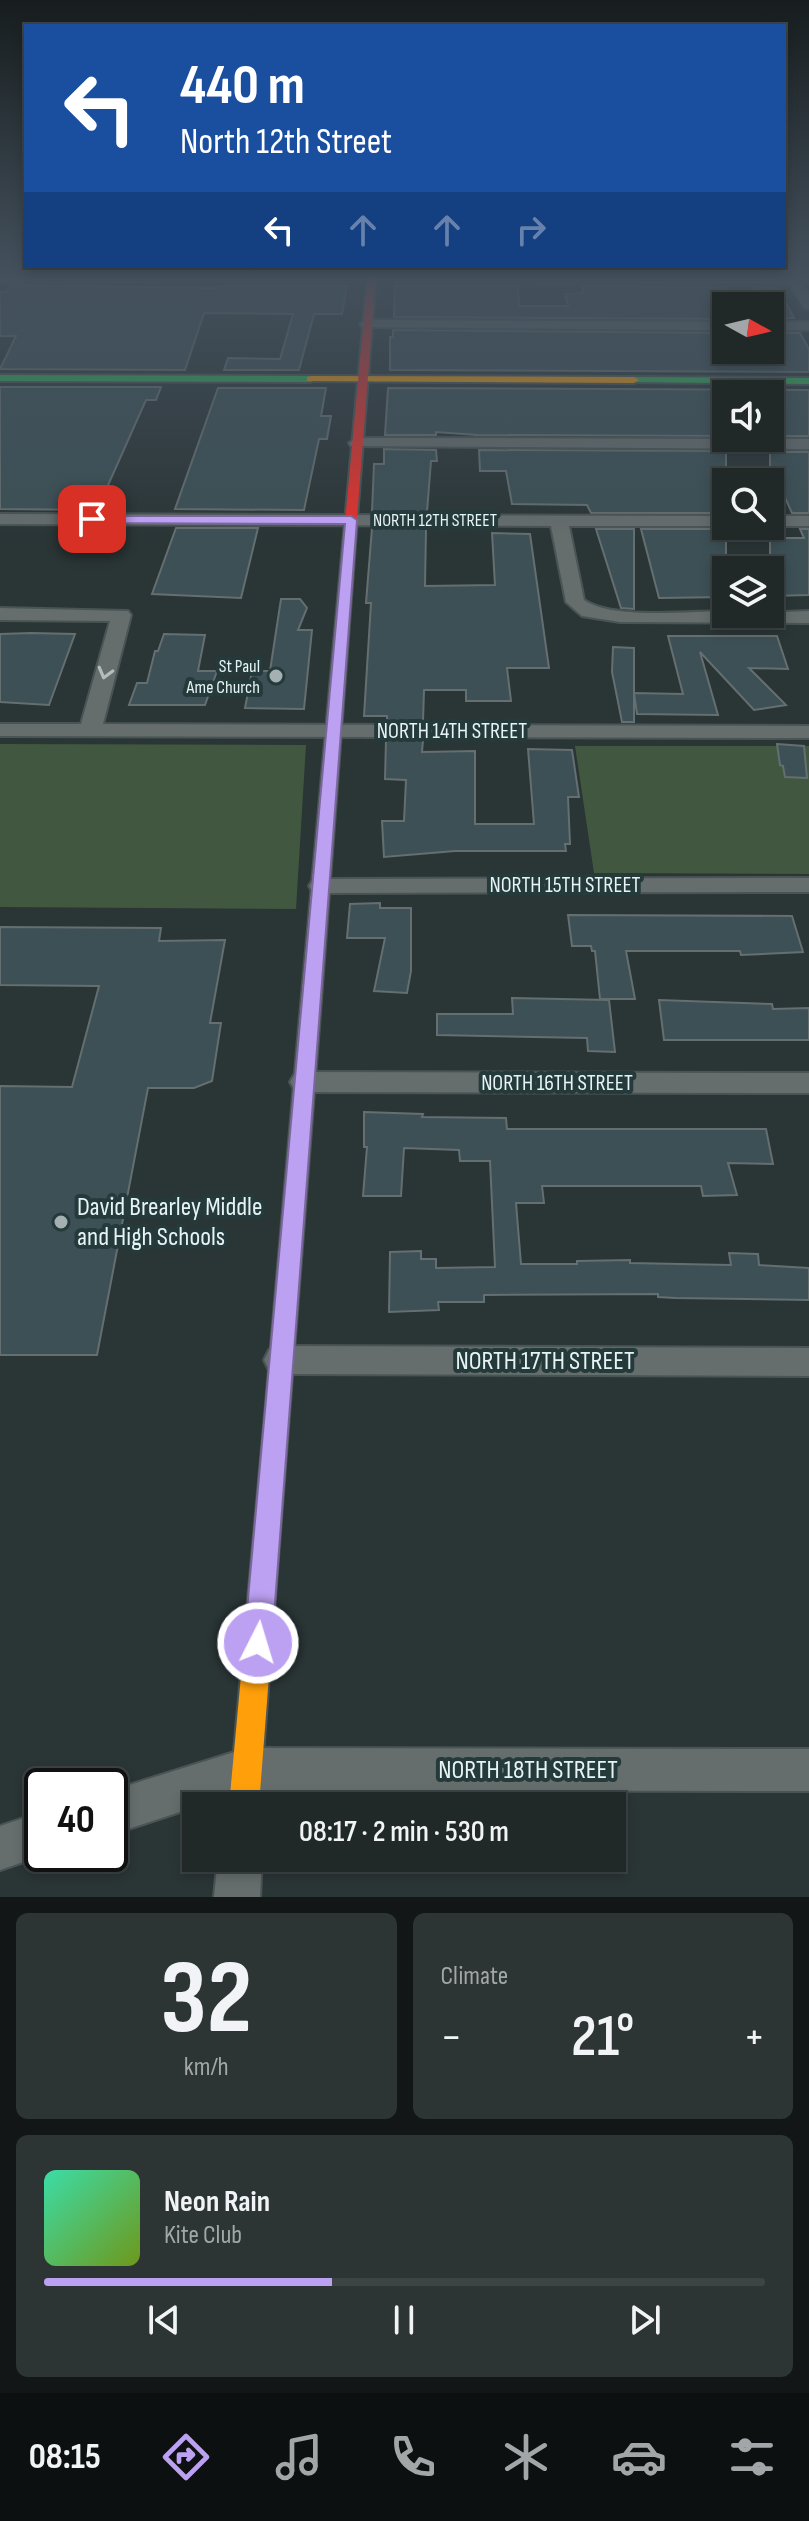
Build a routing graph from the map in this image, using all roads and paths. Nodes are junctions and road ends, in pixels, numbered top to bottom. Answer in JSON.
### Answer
{"nodes":[{"id":1,"x":364,"y":362,"type":"edge"},
{"id":2,"x":0,"y":378,"type":"edge"},
{"id":3,"x":363,"y":379,"type":"junction"},
{"id":4,"x":809,"y":381,"type":"edge"},
{"id":5,"x":357,"y":443,"type":"junction"},
{"id":6,"x":809,"y":444,"type":"edge"},
{"id":7,"x":0,"y":519,"type":"edge"},
{"id":8,"x":351,"y":520,"type":"junction"},
{"id":9,"x":559,"y":521,"type":"junction"},
{"id":10,"x":712,"y":521,"type":"edge"},
{"id":11,"x":784,"y":521,"type":"edge"},
{"id":12,"x":809,"y":521,"type":"edge"},
{"id":13,"x":0,"y":614,"type":"edge"},
{"id":14,"x":809,"y":617,"type":"edge"},
{"id":15,"x":0,"y":730,"type":"edge"},
{"id":16,"x":90,"y":731,"type":"junction"},
{"id":17,"x":333,"y":731,"type":"junction"},
{"id":18,"x":809,"y":732,"type":"edge"},
{"id":19,"x":809,"y":885,"type":"edge"},
{"id":20,"x":321,"y":886,"type":"junction"},
{"id":21,"x":304,"y":1082,"type":"junction"},
{"id":22,"x":809,"y":1083,"type":"edge"},
{"id":23,"x":281,"y":1360,"type":"junction"},
{"id":24,"x":809,"y":1362,"type":"edge"},
{"id":25,"x":809,"y":1770,"type":"edge"},
{"id":26,"x":246,"y":1788,"type":"edge"},
{"id":27,"x":128,"y":1810,"type":"edge"},
{"id":28,"x":24,"y":1840,"type":"edge"},
{"id":29,"x":0,"y":1848,"type":"edge"},
{"id":30,"x":239,"y":1872,"type":"edge"},
{"id":31,"x":237,"y":1897,"type":"edge"}],
"edges":[{"from":1,"to":3,"type":"street"},
{"from":2,"to":3,"type":"street"},
{"from":3,"to":4,"type":"street"},
{"from":3,"to":5,"type":"street"},
{"from":5,"to":6,"type":"street"},
{"from":5,"to":8,"type":"street"},
{"from":7,"to":8,"type":"street","name":"NORTH 12TH STREET"},
{"from":8,"to":9,"type":"street","name":"NORTH 12TH STREET"},
{"from":8,"to":17,"type":"street"},
{"from":9,"to":10,"type":"street","name":"NORTH 12TH STREET"},
{"from":9,"to":14,"type":"street"},
{"from":11,"to":12,"type":"street"},
{"from":13,"to":16,"type":"street","one_way":true},
{"from":15,"to":16,"type":"street","name":"NORTH 14TH STREET"},
{"from":16,"to":17,"type":"street","name":"NORTH 14TH STREET"},
{"from":17,"to":18,"type":"street","name":"NORTH 14TH STREET"},
{"from":17,"to":20,"type":"street"},
{"from":19,"to":20,"type":"street","name":"NORTH 15TH STREET"},
{"from":20,"to":21,"type":"street"},
{"from":21,"to":22,"type":"street","name":"NORTH 16TH STREET"},
{"from":21,"to":23,"type":"street"},
{"from":23,"to":24,"type":"street","name":"NORTH 17TH STREET"},
{"from":23,"to":26,"type":"street"},
{"from":25,"to":26,"type":"street","name":"NORTH 18TH STREET"},
{"from":26,"to":27,"type":"street","name":"NORTH 18TH STREET"},
{"from":28,"to":29,"type":"street"},
{"from":30,"to":31,"type":"street"}]}
